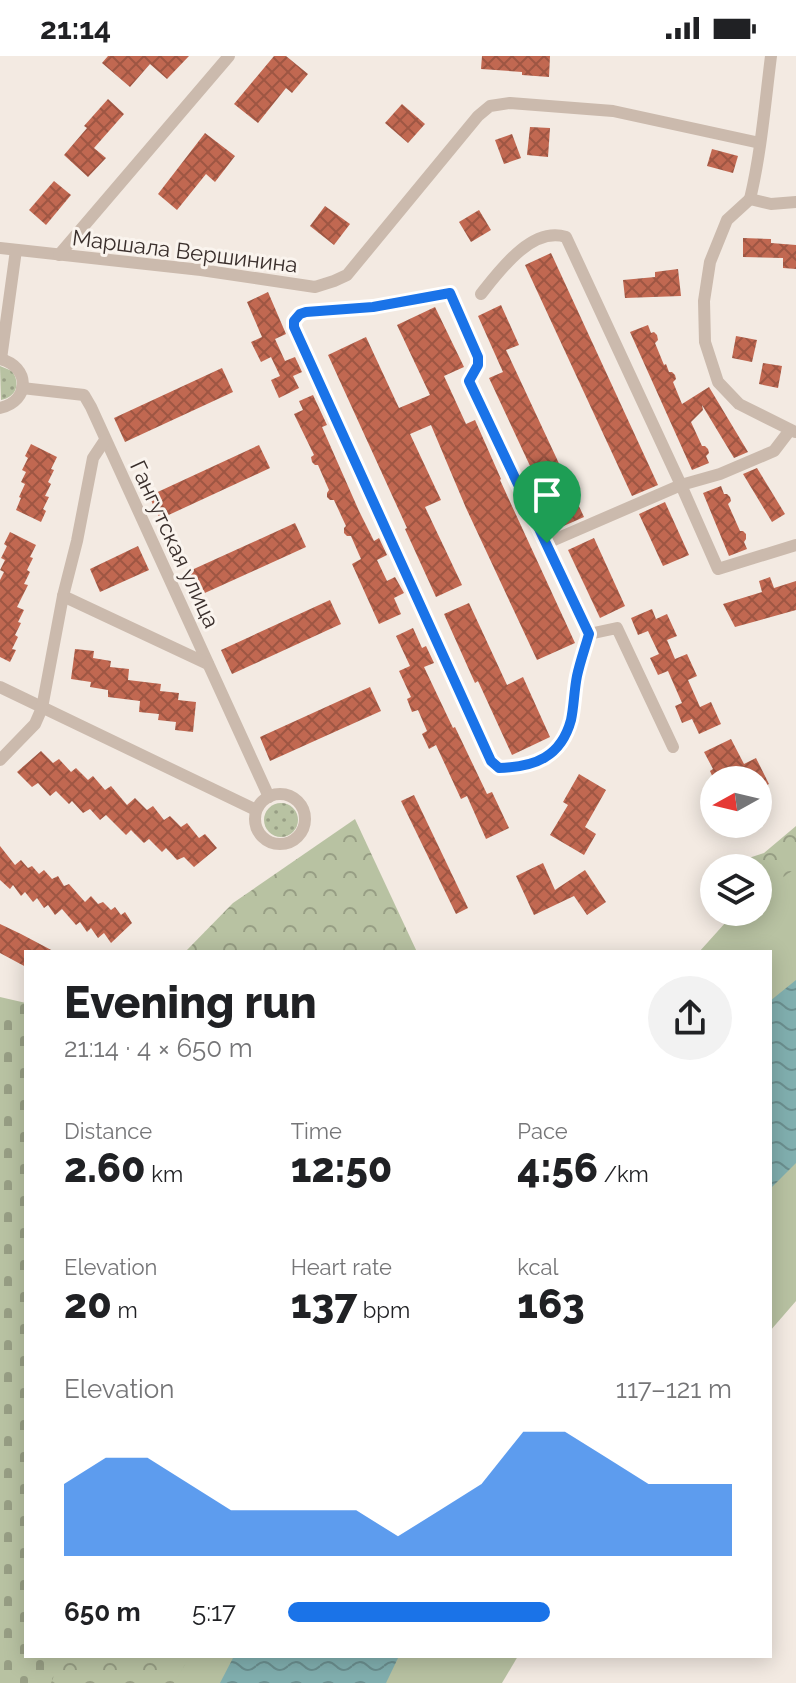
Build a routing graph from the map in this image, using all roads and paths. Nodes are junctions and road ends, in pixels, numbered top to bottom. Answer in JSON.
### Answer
{"nodes":[{"id":1,"x":229,"y":56,"type":"edge"},
{"id":2,"x":771,"y":56,"type":"edge"},
{"id":3,"x":760,"y":143,"type":"junction"},
{"id":4,"x":750,"y":199,"type":"junction"},
{"id":5,"x":796,"y":202,"type":"edge"},
{"id":6,"x":0,"y":248,"type":"edge"},
{"id":7,"x":16,"y":250,"type":"junction"},
{"id":8,"x":59,"y":255,"type":"junction"},
{"id":9,"x":481,"y":294,"type":"dead end"},
{"id":10,"x":0,"y":359,"type":"edge"},
{"id":11,"x":22,"y":388,"type":"junction"},
{"id":12,"x":0,"y":408,"type":"edge"},
{"id":13,"x":793,"y":431,"type":"edge"},
{"id":14,"x":105,"y":440,"type":"junction"},
{"id":15,"x":681,"y":485,"type":"junction"},
{"id":16,"x":547,"y":543,"type":"junction"},
{"id":17,"x":796,"y":545,"type":"edge"},
{"id":18,"x":63,"y":596,"type":"junction"},
{"id":19,"x":589,"y":634,"type":"junction"},
{"id":20,"x":208,"y":664,"type":"junction"},
{"id":21,"x":0,"y":687,"type":"edge"},
{"id":22,"x":42,"y":708,"type":"junction"},
{"id":23,"x":673,"y":747,"type":"dead end"},
{"id":24,"x":0,"y":760,"type":"edge"},
{"id":25,"x":269,"y":797,"type":"junction"},
{"id":26,"x":256,"y":810,"type":"junction"}],
"edges":[{"from":1,"to":8,"type":"street"},
{"from":2,"to":3,"type":"street"},
{"from":3,"to":4,"type":"street"},
{"from":3,"to":8,"type":"street","name":"Маршала Вершинина"},
{"from":4,"to":5,"type":"street"},
{"from":4,"to":13,"type":"street"},
{"from":6,"to":7,"type":"street","name":"Маршала Вершинина"},
{"from":7,"to":8,"type":"street","name":"Маршала Вершинина"},
{"from":7,"to":10,"type":"street"},
{"from":9,"to":15,"type":"street"},
{"from":10,"to":11,"type":"street"},
{"from":11,"to":12,"type":"street"},
{"from":11,"to":14,"type":"street","name":"Гангутская улица"},
{"from":13,"to":15,"type":"street"},
{"from":14,"to":18,"type":"street","name":"Гангутская улица"},
{"from":14,"to":20,"type":"street","name":"Гангутская улица"},
{"from":15,"to":16,"type":"street"},
{"from":15,"to":17,"type":"street"},
{"from":16,"to":19,"type":"street"},
{"from":16,"to":19,"type":"street"},
{"from":18,"to":20,"type":"street","name":"Гангутская улица"},
{"from":18,"to":22,"type":"street","name":"Гангутская улица"},
{"from":19,"to":23,"type":"street"},
{"from":20,"to":25,"type":"street","name":"Гангутская улица"},
{"from":21,"to":22,"type":"street"},
{"from":22,"to":24,"type":"street","name":"Гангутская улица"},
{"from":22,"to":26,"type":"street"},
{"from":25,"to":26,"type":"street"},
{"from":25,"to":26,"type":"street"}]}
